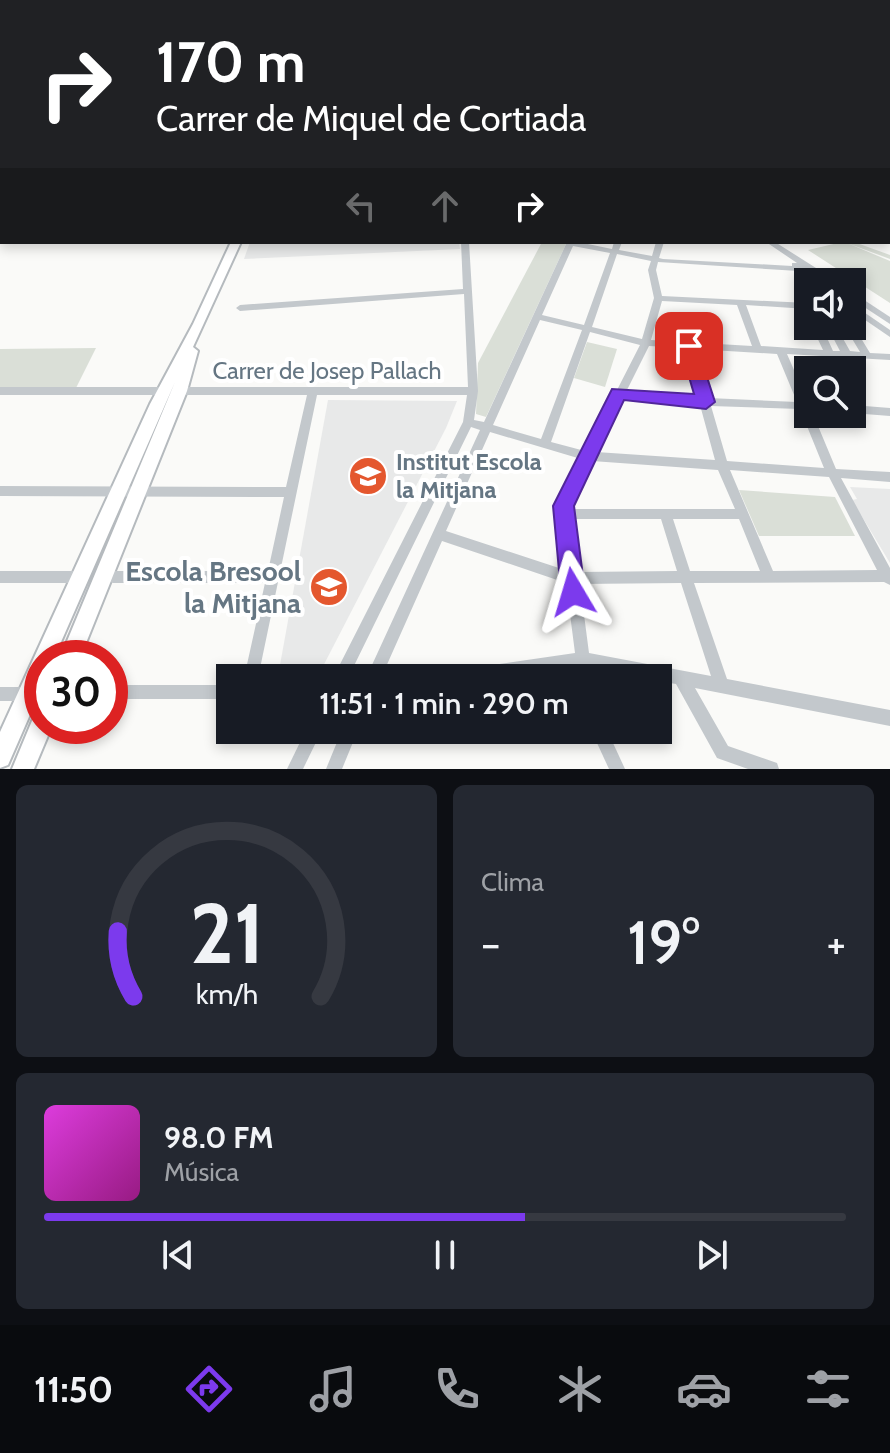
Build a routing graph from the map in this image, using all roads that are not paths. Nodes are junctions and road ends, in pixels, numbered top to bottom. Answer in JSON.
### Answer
{"nodes":[{"id":1,"x":235,"y":244,"type":"edge"},
{"id":2,"x":465,"y":244,"type":"edge"},
{"id":3,"x":570,"y":244,"type":"edge"},
{"id":4,"x":589,"y":244,"type":"edge"},
{"id":5,"x":659,"y":244,"type":"edge"},
{"id":6,"x":773,"y":244,"type":"edge"},
{"id":7,"x":616,"y":247,"type":"edge"},
{"id":8,"x":655,"y":260,"type":"junction"},
{"id":9,"x":802,"y":266,"type":"junction"},
{"id":10,"x":806,"y":268,"type":"edge"},
{"id":11,"x":468,"y":291,"type":"junction"},
{"id":12,"x":658,"y":298,"type":"junction"},
{"id":13,"x":740,"y":302,"type":"junction"},
{"id":14,"x":794,"y":305,"type":"edge"},
{"id":15,"x":866,"y":305,"type":"edge"},
{"id":16,"x":240,"y":308,"type":"dead end"},
{"id":17,"x":539,"y":317,"type":"junction"},
{"id":18,"x":866,"y":317,"type":"edge"},
{"id":19,"x":890,"y":321,"type":"edge"},
{"id":20,"x":588,"y":328,"type":"junction"},
{"id":21,"x":890,"y":334,"type":"edge"},
{"id":22,"x":823,"y":340,"type":"edge"},
{"id":23,"x":839,"y":340,"type":"edge"},
{"id":24,"x":858,"y":340,"type":"edge"},
{"id":25,"x":646,"y":343,"type":"junction"},
{"id":26,"x":689,"y":346,"type":"junction"},
{"id":27,"x":758,"y":350,"type":"junction"},
{"id":28,"x":781,"y":351,"type":"junction"},
{"id":29,"x":830,"y":354,"type":"junction"},
{"id":30,"x":847,"y":355,"type":"junction"},
{"id":31,"x":867,"y":356,"type":"junction"},
{"id":32,"x":890,"y":357,"type":"edge"},
{"id":33,"x":794,"y":380,"type":"edge"},
{"id":34,"x":0,"y":391,"type":"edge"},
{"id":35,"x":172,"y":391,"type":"junction"},
{"id":36,"x":313,"y":391,"type":"junction"},
{"id":37,"x":473,"y":391,"type":"junction"},
{"id":38,"x":618,"y":393,"type":"junction"},
{"id":39,"x":706,"y":402,"type":"junction"},
{"id":40,"x":794,"y":405,"type":"edge"},
{"id":41,"x":866,"y":410,"type":"edge"},
{"id":42,"x":890,"y":412,"type":"edge"},
{"id":43,"x":468,"y":422,"type":"junction"},
{"id":44,"x":487,"y":428,"type":"junction"},
{"id":45,"x":814,"y":428,"type":"edge"},
{"id":46,"x":545,"y":444,"type":"junction"},
{"id":47,"x":586,"y":456,"type":"junction"},
{"id":48,"x":722,"y":465,"type":"junction"},
{"id":49,"x":832,"y":473,"type":"junction"},
{"id":50,"x":890,"y":477,"type":"edge"},
{"id":51,"x":0,"y":491,"type":"edge"},
{"id":52,"x":117,"y":491,"type":"junction"},
{"id":53,"x":138,"y":491,"type":"junction"},
{"id":54,"x":291,"y":492,"type":"junction"},
{"id":55,"x":563,"y":514,"type":"junction"},
{"id":56,"x":665,"y":514,"type":"junction"},
{"id":57,"x":741,"y":514,"type":"junction"},
{"id":58,"x":441,"y":535,"type":"junction"},
{"id":59,"x":769,"y":576,"type":"junction"},
{"id":60,"x":0,"y":577,"type":"edge"},
{"id":61,"x":73,"y":577,"type":"dead end"},
{"id":62,"x":113,"y":577,"type":"dead end"},
{"id":63,"x":273,"y":577,"type":"junction"},
{"id":64,"x":686,"y":577,"type":"junction"},
{"id":65,"x":570,"y":578,"type":"junction"},
{"id":66,"x":889,"y":578,"type":"edge"},
{"id":67,"x":52,"y":640,"type":"edge"},
{"id":68,"x":77,"y":640,"type":"edge"},
{"id":69,"x":581,"y":659,"type":"junction"},
{"id":70,"x":254,"y":664,"type":"edge"},
{"id":71,"x":347,"y":664,"type":"edge"},
{"id":72,"x":380,"y":664,"type":"edge"},
{"id":73,"x":547,"y":664,"type":"edge"},
{"id":74,"x":582,"y":664,"type":"edge"},
{"id":75,"x":681,"y":679,"type":"junction"},
{"id":76,"x":721,"y":685,"type":"junction"},
{"id":77,"x":128,"y":692,"type":"edge"},
{"id":78,"x":216,"y":692,"type":"edge"},
{"id":79,"x":0,"y":694,"type":"edge"},
{"id":80,"x":24,"y":694,"type":"edge"},
{"id":81,"x":24,"y":714,"type":"edge"},
{"id":82,"x":890,"y":718,"type":"edge"},
{"id":83,"x":34,"y":744,"type":"edge"},
{"id":84,"x":307,"y":744,"type":"edge"},
{"id":85,"x":344,"y":744,"type":"edge"},
{"id":86,"x":605,"y":744,"type":"edge"},
{"id":87,"x":0,"y":757,"type":"edge"},
{"id":88,"x":23,"y":769,"type":"edge"},
{"id":89,"x":295,"y":769,"type":"edge"},
{"id":90,"x":334,"y":769,"type":"edge"},
{"id":91,"x":617,"y":769,"type":"edge"},
{"id":92,"x":771,"y":769,"type":"edge"}],
"edges":[{"from":1,"to":35,"type":"main road"},
{"from":2,"to":11,"type":"street"},
{"from":3,"to":17,"type":"street"},
{"from":4,"to":7,"type":"street"},
{"from":5,"to":8,"type":"street"},
{"from":6,"to":9,"type":"street"},
{"from":7,"to":8,"type":"street"},
{"from":7,"to":20,"type":"street"},
{"from":8,"to":9,"type":"street"},
{"from":8,"to":12,"type":"street"},
{"from":9,"to":10,"type":"street"},
{"from":11,"to":16,"type":"street"},
{"from":11,"to":37,"type":"street"},
{"from":12,"to":13,"type":"street"},
{"from":12,"to":25,"type":"street"},
{"from":13,"to":14,"type":"street"},
{"from":13,"to":27,"type":"street"},
{"from":15,"to":19,"type":"street"},
{"from":17,"to":20,"type":"street"},
{"from":17,"to":44,"type":"street"},
{"from":18,"to":21,"type":"street"},
{"from":20,"to":25,"type":"street"},
{"from":20,"to":46,"type":"street"},
{"from":22,"to":29,"type":"street"},
{"from":23,"to":30,"type":"street"},
{"from":24,"to":31,"type":"street"},
{"from":25,"to":26,"type":"street"},
{"from":25,"to":38,"type":"street"},
{"from":26,"to":27,"type":"street"},
{"from":26,"to":39,"type":"street"},
{"from":27,"to":28,"type":"street"},
{"from":28,"to":29,"type":"street"},
{"from":28,"to":33,"type":"street"},
{"from":29,"to":30,"type":"street"},
{"from":30,"to":31,"type":"street"},
{"from":31,"to":32,"type":"street"},
{"from":34,"to":35,"type":"street","name":"Carrer de Josep Pallach"},
{"from":35,"to":36,"type":"street","name":"Carrer de Josep Pallach"},
{"from":35,"to":52,"type":"main road"},
{"from":35,"to":53,"type":"main road"},
{"from":36,"to":37,"type":"street","name":"Carrer de Josep Pallach"},
{"from":36,"to":54,"type":"street"},
{"from":37,"to":43,"type":"street"},
{"from":38,"to":39,"type":"street"},
{"from":38,"to":47,"type":"street"},
{"from":39,"to":40,"type":"street"},
{"from":39,"to":48,"type":"street"},
{"from":41,"to":42,"type":"street"},
{"from":43,"to":44,"type":"street"},
{"from":43,"to":71,"type":"street"},
{"from":44,"to":46,"type":"street"},
{"from":44,"to":58,"type":"street"},
{"from":45,"to":49,"type":"street"},
{"from":46,"to":47,"type":"street"},
{"from":47,"to":48,"type":"street"},
{"from":47,"to":55,"type":"street"},
{"from":48,"to":49,"type":"street"},
{"from":48,"to":57,"type":"street"},
{"from":49,"to":50,"type":"street"},
{"from":49,"to":66,"type":"street"},
{"from":51,"to":52,"type":"street"},
{"from":52,"to":53,"type":"street"},
{"from":52,"to":67,"type":"main road"},
{"from":53,"to":54,"type":"street"},
{"from":53,"to":68,"type":"main road"},
{"from":54,"to":63,"type":"street"},
{"from":55,"to":56,"type":"street"},
{"from":55,"to":65,"type":"street"},
{"from":56,"to":57,"type":"street"},
{"from":56,"to":64,"type":"street"},
{"from":57,"to":59,"type":"street"},
{"from":58,"to":65,"type":"street"},
{"from":58,"to":72,"type":"street"},
{"from":59,"to":64,"type":"street"},
{"from":59,"to":66,"type":"street"},
{"from":60,"to":61,"type":"street"},
{"from":62,"to":63,"type":"street"},
{"from":63,"to":70,"type":"street"},
{"from":64,"to":65,"type":"street"},
{"from":64,"to":76,"type":"street"},
{"from":65,"to":69,"type":"street"},
{"from":69,"to":73,"type":"street"},
{"from":69,"to":74,"type":"street"},
{"from":69,"to":75,"type":"street"},
{"from":75,"to":76,"type":"street"},
{"from":75,"to":92,"type":"street"},
{"from":76,"to":82,"type":"street"},
{"from":77,"to":78,"type":"street"},
{"from":79,"to":80,"type":"street"},
{"from":81,"to":87,"type":"main road"},
{"from":83,"to":88,"type":"main road"},
{"from":84,"to":89,"type":"street"},
{"from":85,"to":90,"type":"street"},
{"from":86,"to":91,"type":"street"}]}
